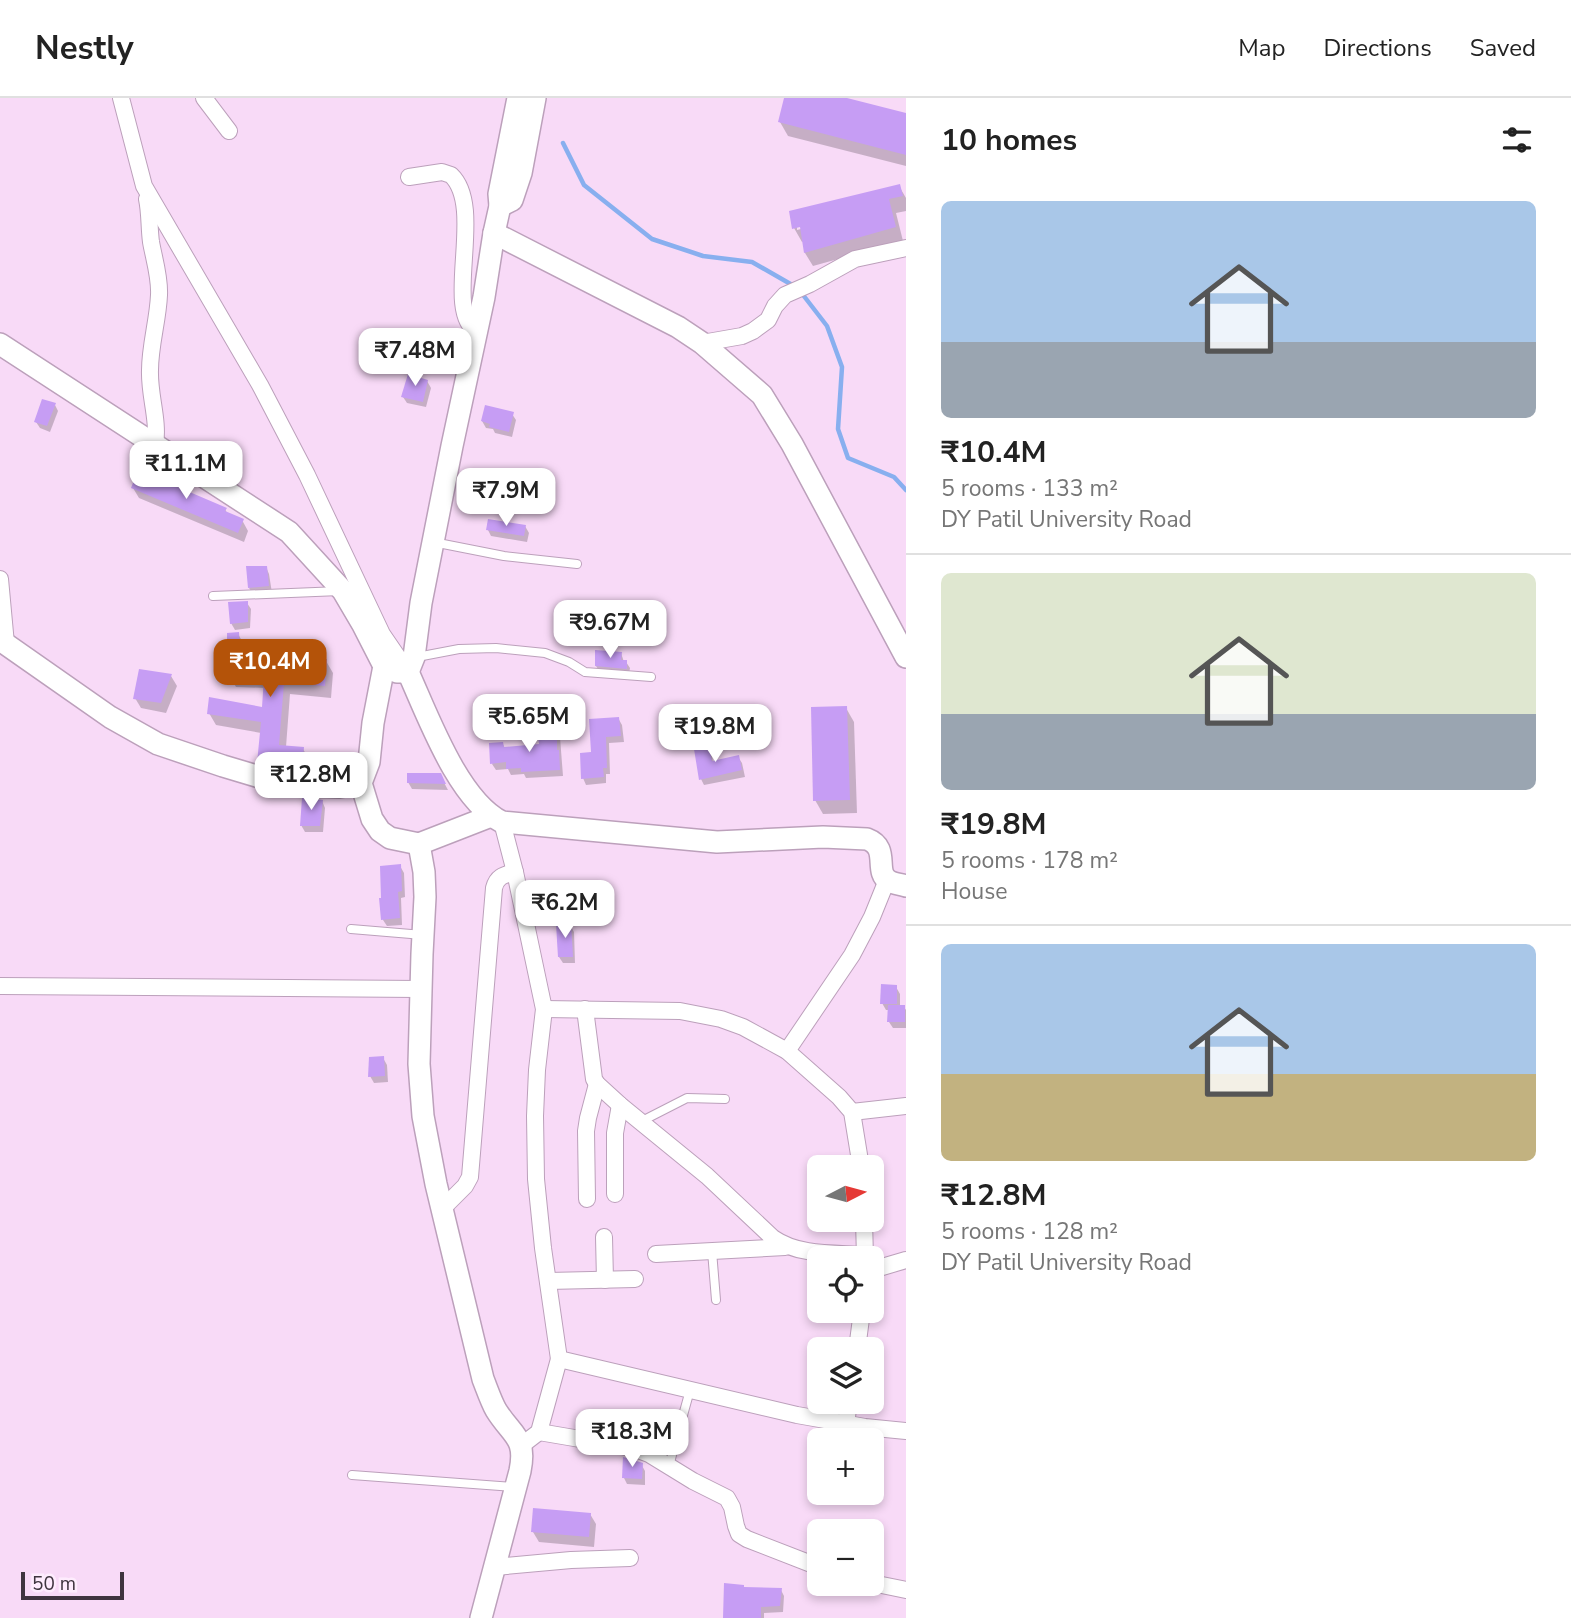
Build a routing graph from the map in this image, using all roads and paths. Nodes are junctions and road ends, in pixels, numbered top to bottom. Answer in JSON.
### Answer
{"nodes":[{"id":1,"x":121,"y":98,"type":"edge"},
{"id":2,"x":204,"y":98,"type":"edge"},
{"id":3,"x":518,"y":98,"type":"edge"},
{"id":4,"x":535,"y":98,"type":"edge"},
{"id":5,"x":229,"y":131,"type":"dead end"},
{"id":6,"x":409,"y":177,"type":"dead end"},
{"id":7,"x":144,"y":186,"type":"junction"},
{"id":8,"x":500,"y":206,"type":"junction"},
{"id":9,"x":494,"y":233,"type":"junction"},
{"id":10,"x":906,"y":248,"type":"edge"},
{"id":11,"x":477,"y":332,"type":"junction"},
{"id":12,"x":702,"y":343,"type":"junction"},
{"id":13,"x":0,"y":344,"type":"edge"},
{"id":14,"x":155,"y":445,"type":"junction"},
{"id":15,"x":433,"y":541,"type":"junction"},
{"id":16,"x":578,"y":564,"type":"dead end"},
{"id":17,"x":0,"y":579,"type":"edge"},
{"id":18,"x":343,"y":591,"type":"junction"},
{"id":19,"x":213,"y":596,"type":"dead end"},
{"id":20,"x":3,"y":642,"type":"edge"},
{"id":21,"x":906,"y":657,"type":"edge"},
{"id":22,"x":411,"y":665,"type":"junction"},
{"id":23,"x":384,"y":666,"type":"junction"},
{"id":24,"x":651,"y":677,"type":"dead end"},
{"id":25,"x":361,"y":783,"type":"junction"},
{"id":26,"x":496,"y":819,"type":"junction"},
{"id":27,"x":419,"y":844,"type":"junction"},
{"id":28,"x":515,"y":872,"type":"junction"},
{"id":29,"x":896,"y":883,"type":"edge"},
{"id":30,"x":351,"y":929,"type":"dead end"},
{"id":31,"x":423,"y":935,"type":"junction"},
{"id":32,"x":0,"y":986,"type":"edge"},
{"id":33,"x":421,"y":989,"type":"junction"},
{"id":34,"x":544,"y":1009,"type":"junction"},
{"id":35,"x":585,"y":1009,"type":"junction"},
{"id":36,"x":787,"y":1051,"type":"junction"},
{"id":37,"x":597,"y":1084,"type":"junction"},
{"id":38,"x":725,"y":1099,"type":"dead end"},
{"id":39,"x":620,"y":1105,"type":"junction"},
{"id":40,"x":906,"y":1106,"type":"edge"},
{"id":41,"x":852,"y":1112,"type":"junction"},
{"id":42,"x":640,"y":1122,"type":"junction"},
{"id":43,"x":859,"y":1155,"type":"edge"},
{"id":44,"x":615,"y":1194,"type":"dead end"},
{"id":45,"x":587,"y":1199,"type":"dead end"},
{"id":46,"x":442,"y":1209,"type":"junction"},
{"id":47,"x":604,"y":1237,"type":"dead end"},
{"id":48,"x":785,"y":1247,"type":"junction"},
{"id":49,"x":807,"y":1250,"type":"edge"},
{"id":50,"x":712,"y":1251,"type":"junction"},
{"id":51,"x":656,"y":1254,"type":"dead end"},
{"id":52,"x":905,"y":1263,"type":"edge"},
{"id":53,"x":884,"y":1267,"type":"edge"},
{"id":54,"x":635,"y":1279,"type":"dead end"},
{"id":55,"x":605,"y":1280,"type":"junction"},
{"id":56,"x":548,"y":1281,"type":"junction"},
{"id":57,"x":716,"y":1300,"type":"dead end"},
{"id":58,"x":559,"y":1359,"type":"junction"},
{"id":59,"x":690,"y":1390,"type":"junction"},
{"id":60,"x":847,"y":1414,"type":"edge"},
{"id":61,"x":846,"y":1424,"type":"junction"},
{"id":62,"x":906,"y":1431,"type":"edge"},
{"id":63,"x":539,"y":1432,"type":"junction"},
{"id":64,"x":522,"y":1445,"type":"junction"},
{"id":65,"x":669,"y":1466,"type":"junction"},
{"id":66,"x":352,"y":1475,"type":"dead end"},
{"id":67,"x":516,"y":1487,"type":"junction"},
{"id":68,"x":630,"y":1558,"type":"dead end"},
{"id":69,"x":807,"y":1562,"type":"edge"},
{"id":70,"x":495,"y":1567,"type":"junction"},
{"id":71,"x":884,"y":1585,"type":"edge"},
{"id":72,"x":906,"y":1590,"type":"edge"},
{"id":73,"x":481,"y":1618,"type":"edge"}],
"edges":[{"from":1,"to":7,"type":"street"},
{"from":2,"to":5,"type":"street"},
{"from":3,"to":8,"type":"street"},
{"from":4,"to":8,"type":"street"},
{"from":6,"to":11,"type":"street"},
{"from":7,"to":14,"type":"street"},
{"from":7,"to":22,"type":"street"},
{"from":8,"to":9,"type":"street"},
{"from":9,"to":11,"type":"street"},
{"from":9,"to":12,"type":"street"},
{"from":10,"to":12,"type":"street"},
{"from":11,"to":15,"type":"street"},
{"from":12,"to":21,"type":"street"},
{"from":13,"to":14,"type":"street"},
{"from":14,"to":18,"type":"street"},
{"from":15,"to":16,"type":"lane"},
{"from":15,"to":22,"type":"street"},
{"from":17,"to":20,"type":"street"},
{"from":18,"to":19,"type":"lane"},
{"from":18,"to":23,"type":"street"},
{"from":20,"to":25,"type":"street"},
{"from":22,"to":23,"type":"street"},
{"from":22,"to":24,"type":"lane"},
{"from":22,"to":26,"type":"street"},
{"from":23,"to":25,"type":"street"},
{"from":25,"to":27,"type":"street"},
{"from":26,"to":27,"type":"street"},
{"from":26,"to":28,"type":"street"},
{"from":26,"to":29,"type":"street"},
{"from":27,"to":31,"type":"street"},
{"from":28,"to":34,"type":"street"},
{"from":28,"to":46,"type":"street"},
{"from":29,"to":36,"type":"street"},
{"from":30,"to":31,"type":"lane"},
{"from":31,"to":33,"type":"street"},
{"from":32,"to":33,"type":"street"},
{"from":33,"to":46,"type":"street"},
{"from":34,"to":35,"type":"street"},
{"from":34,"to":56,"type":"street"},
{"from":35,"to":36,"type":"street"},
{"from":35,"to":37,"type":"street"},
{"from":36,"to":41,"type":"street"},
{"from":37,"to":39,"type":"street"},
{"from":37,"to":45,"type":"street"},
{"from":38,"to":42,"type":"lane"},
{"from":39,"to":42,"type":"street"},
{"from":39,"to":44,"type":"street"},
{"from":40,"to":41,"type":"street"},
{"from":41,"to":43,"type":"street"},
{"from":42,"to":48,"type":"street"},
{"from":46,"to":64,"type":"street"},
{"from":47,"to":55,"type":"street"},
{"from":48,"to":49,"type":"street"},
{"from":48,"to":50,"type":"street"},
{"from":50,"to":51,"type":"street"},
{"from":50,"to":57,"type":"lane"},
{"from":52,"to":53,"type":"street"},
{"from":54,"to":55,"type":"street"},
{"from":55,"to":56,"type":"street"},
{"from":56,"to":58,"type":"street"},
{"from":58,"to":59,"type":"street"},
{"from":58,"to":63,"type":"street"},
{"from":59,"to":61,"type":"street"},
{"from":59,"to":65,"type":"lane"},
{"from":60,"to":61,"type":"street"},
{"from":61,"to":62,"type":"street"},
{"from":63,"to":64,"type":"street"},
{"from":63,"to":65,"type":"street"},
{"from":64,"to":67,"type":"street"},
{"from":65,"to":69,"type":"street"},
{"from":66,"to":67,"type":"lane"},
{"from":67,"to":70,"type":"street"},
{"from":68,"to":70,"type":"street"},
{"from":70,"to":73,"type":"street"},
{"from":71,"to":72,"type":"street"}]}
